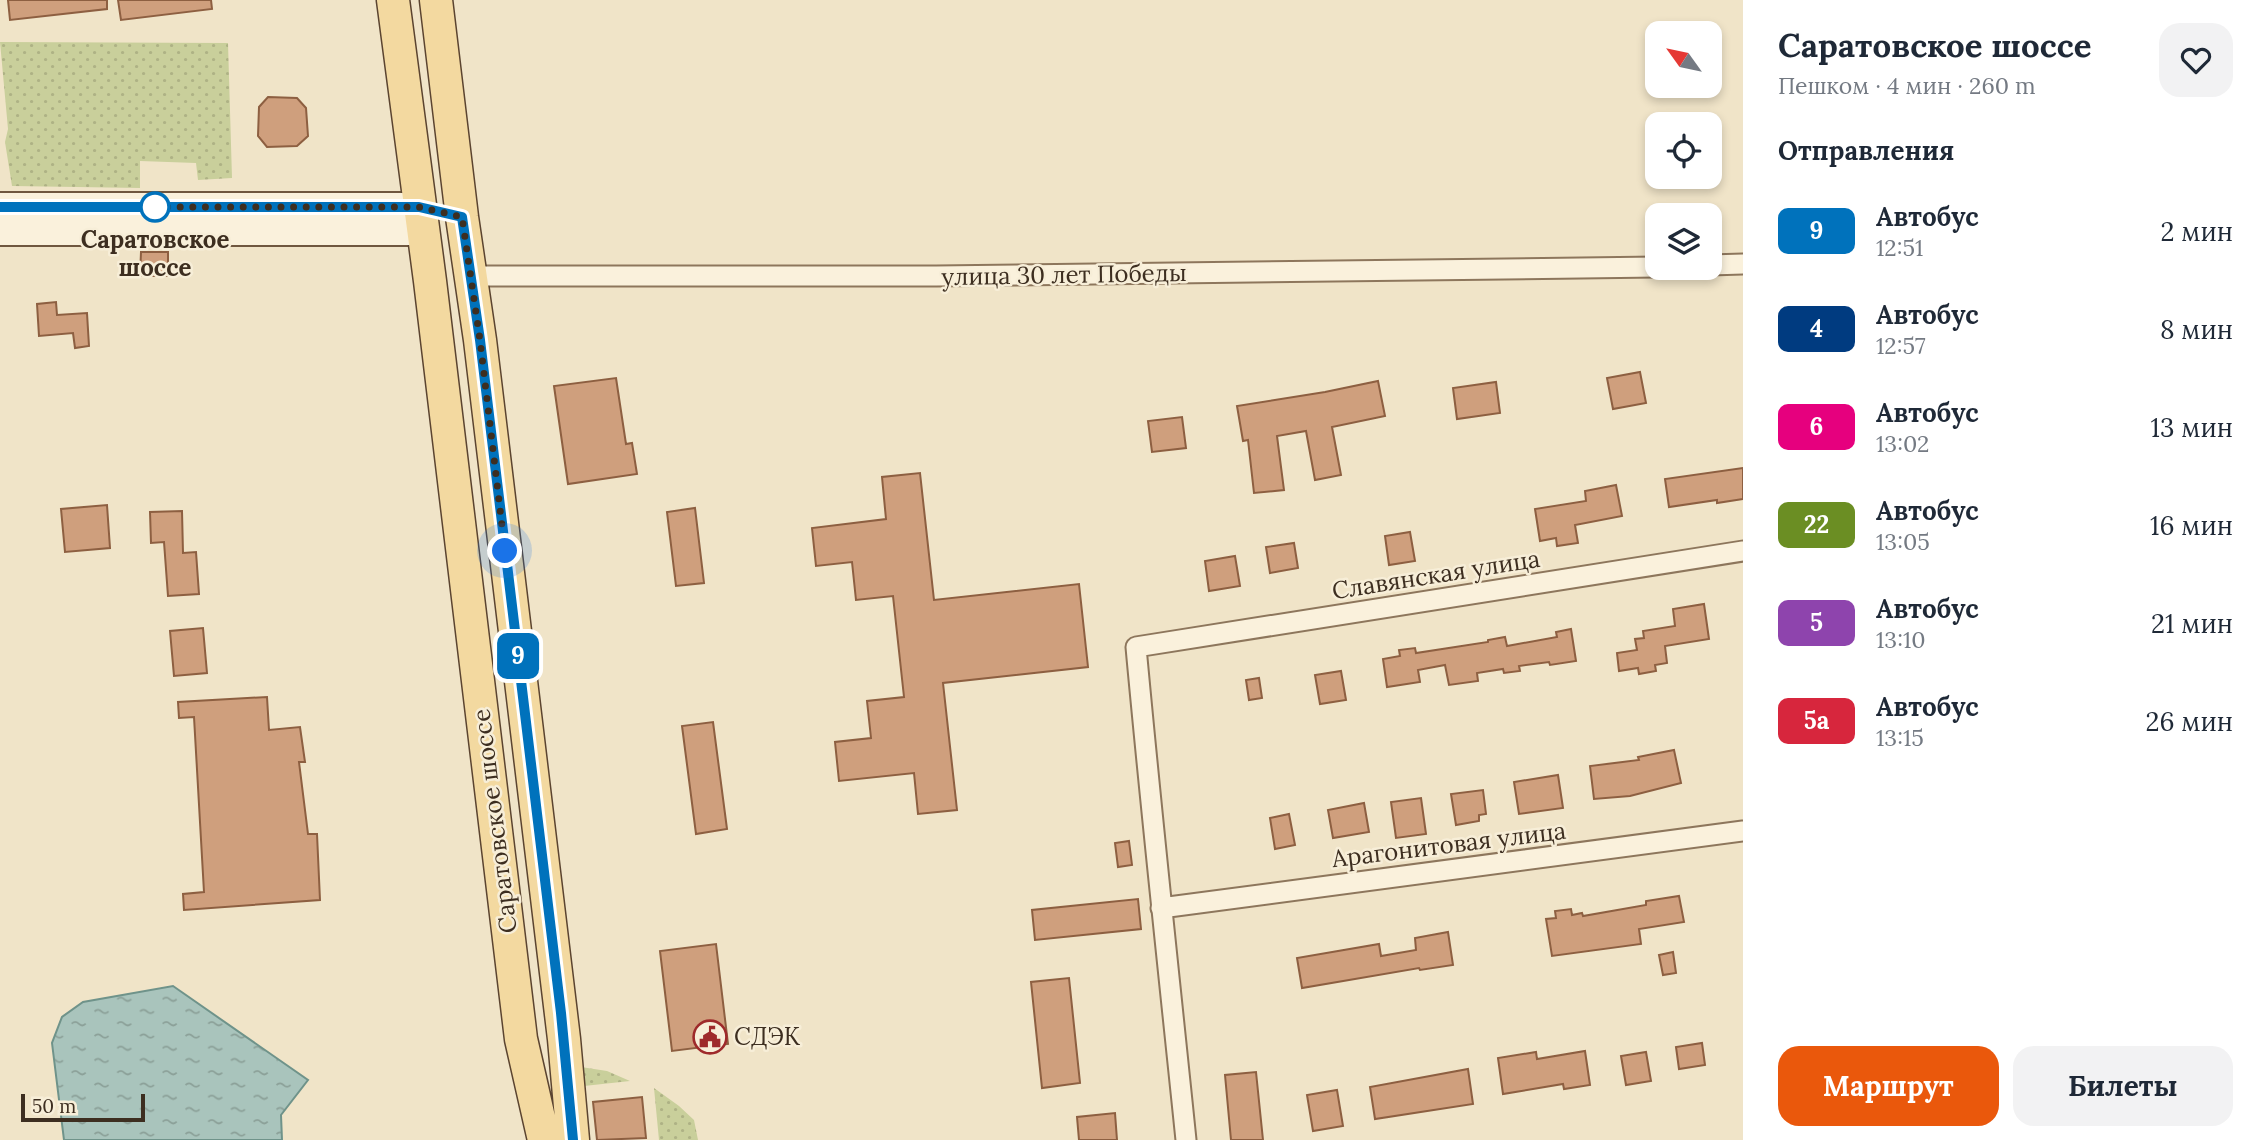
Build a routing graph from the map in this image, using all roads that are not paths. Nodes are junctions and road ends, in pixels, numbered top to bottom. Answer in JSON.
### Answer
{"nodes":[{"id":1,"x":393,"y":0,"type":"edge"},
{"id":2,"x":436,"y":0,"type":"edge"},
{"id":3,"x":0,"y":207,"type":"edge"},
{"id":4,"x":462,"y":217,"type":"junction"},
{"id":5,"x":421,"y":219,"type":"junction"},
{"id":6,"x":0,"y":231,"type":"edge"},
{"id":7,"x":1743,"y":264,"type":"edge"},
{"id":8,"x":1722,"y":265,"type":"edge"},
{"id":9,"x":1645,"y":267,"type":"edge"},
{"id":10,"x":471,"y":276,"type":"junction"},
{"id":11,"x":1743,"y":551,"type":"edge"},
{"id":12,"x":1743,"y":831,"type":"edge"},
{"id":13,"x":1161,"y":908,"type":"junction"},
{"id":14,"x":544,"y":1140,"type":"edge"},
{"id":15,"x":573,"y":1140,"type":"edge"},
{"id":16,"x":1186,"y":1140,"type":"edge"}],
"edges":[{"from":1,"to":5,"type":"main road","name":"Саратовское шоссе"},
{"from":2,"to":4,"type":"main road","name":"Саратовское шоссе"},
{"from":3,"to":5,"type":"main road"},
{"from":4,"to":5,"type":"main road"},
{"from":4,"to":10,"type":"main road","name":"Саратовское шоссе"},
{"from":5,"to":6,"type":"main road"},
{"from":5,"to":14,"type":"main road","name":"Саратовское шоссе"},
{"from":7,"to":8,"type":"street"},
{"from":9,"to":10,"type":"street","name":"улица 30 лет Победы"},
{"from":10,"to":15,"type":"main road","name":"Саратовское шоссе"},
{"from":11,"to":13,"type":"street","name":"Славянская улица"},
{"from":12,"to":13,"type":"street","name":"Арагонитовая улица"},
{"from":13,"to":16,"type":"street"}]}
